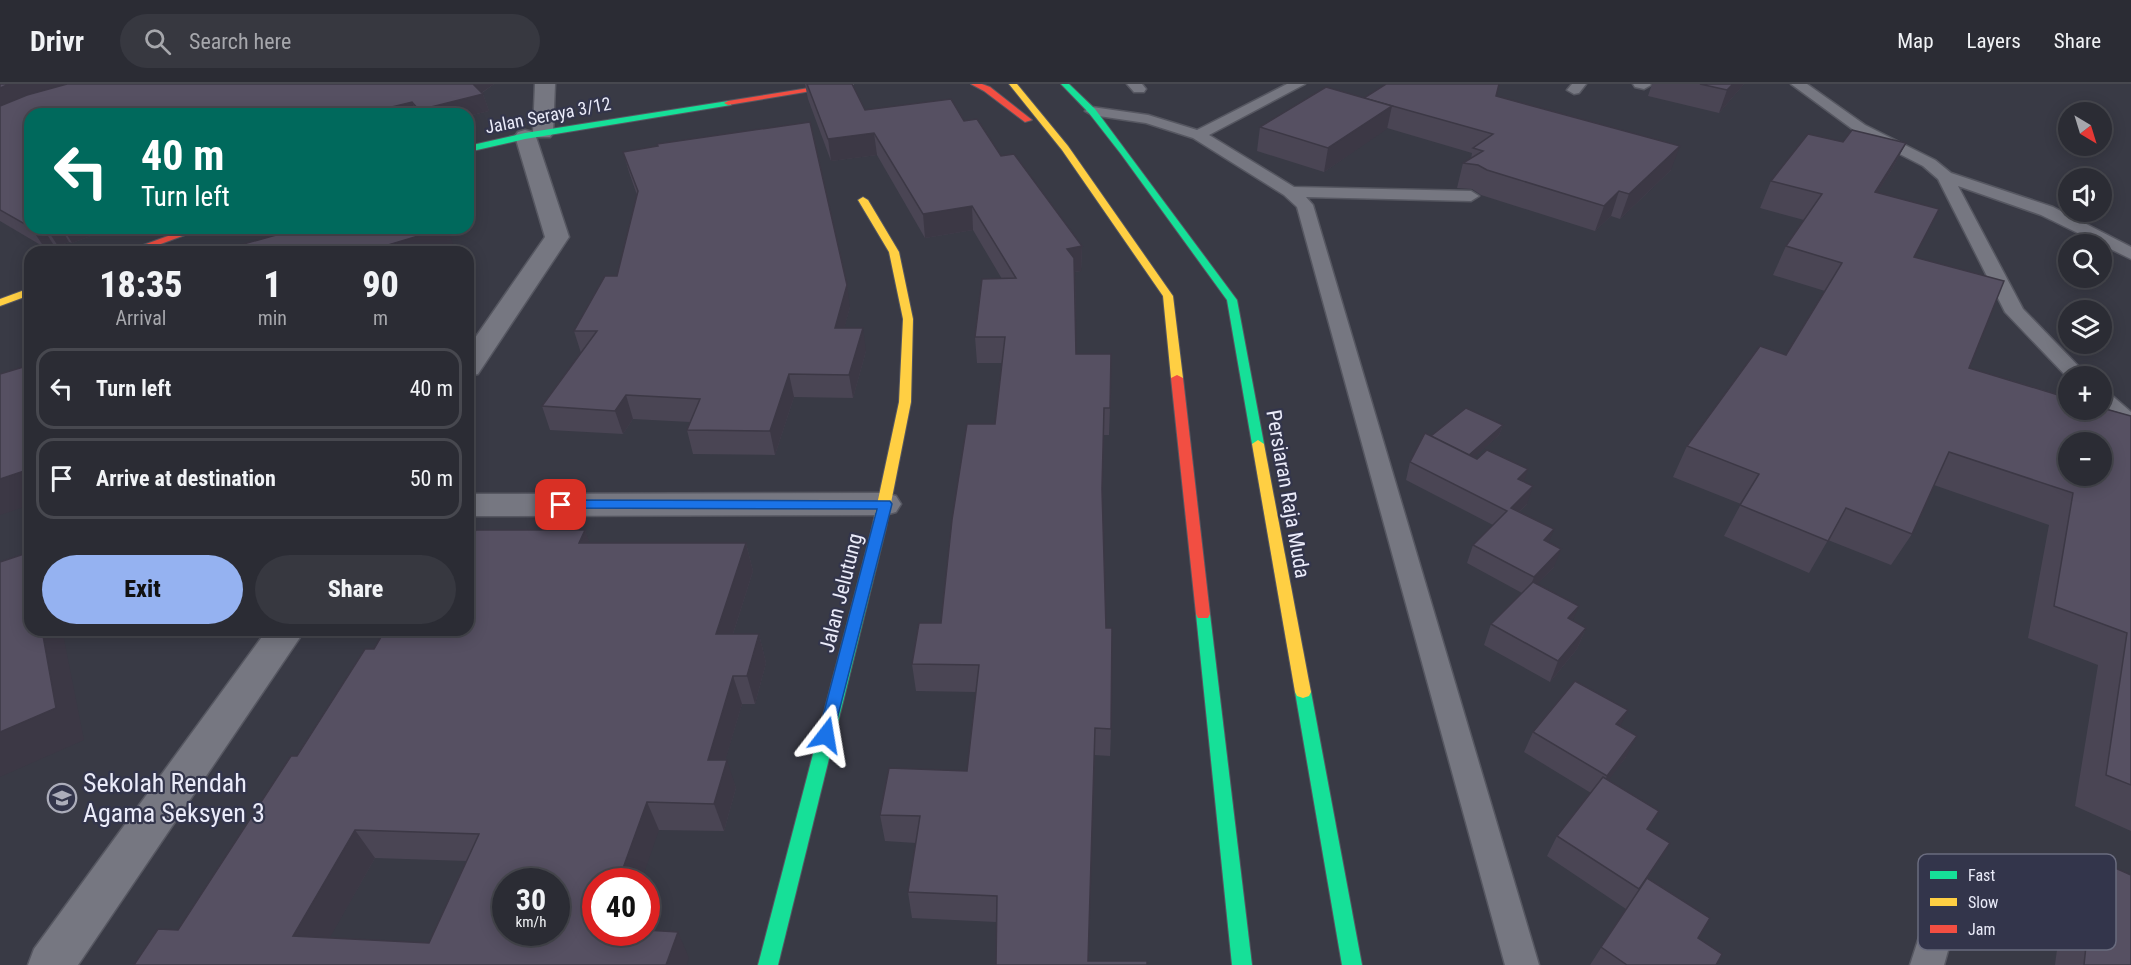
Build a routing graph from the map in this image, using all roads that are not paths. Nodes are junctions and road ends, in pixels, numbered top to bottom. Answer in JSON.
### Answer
{"nodes":[{"id":1,"x":545,"y":84,"type":"edge"},
{"id":2,"x":849,"y":84,"type":"edge"},
{"id":3,"x":975,"y":84,"type":"edge"},
{"id":4,"x":1013,"y":84,"type":"edge"},
{"id":5,"x":1065,"y":84,"type":"edge"},
{"id":6,"x":1298,"y":84,"type":"edge"},
{"id":7,"x":1798,"y":84,"type":"edge"},
{"id":8,"x":1092,"y":111,"type":"junction"},
{"id":9,"x":534,"y":134,"type":"junction"},
{"id":10,"x":1198,"y":135,"type":"junction"},
{"id":11,"x":474,"y":148,"type":"edge"},
{"id":12,"x":1065,"y":148,"type":"junction"},
{"id":13,"x":1945,"y":176,"type":"junction"},
{"id":14,"x":1290,"y":192,"type":"junction"},
{"id":15,"x":1471,"y":196,"type":"dead end"},
{"id":16,"x":863,"y":200,"type":"dead end"},
{"id":17,"x":182,"y":234,"type":"edge"},
{"id":18,"x":146,"y":246,"type":"edge"},
{"id":19,"x":2131,"y":254,"type":"edge"},
{"id":20,"x":24,"y":293,"type":"edge"},
{"id":21,"x":0,"y":303,"type":"edge"},
{"id":22,"x":474,"y":359,"type":"edge"},
{"id":23,"x":2068,"y":366,"type":"edge"},
{"id":24,"x":2112,"y":407,"type":"edge"},
{"id":25,"x":2131,"y":423,"type":"edge"},
{"id":26,"x":885,"y":504,"type":"junction"},
{"id":27,"x":474,"y":505,"type":"edge"},
{"id":28,"x":283,"y":636,"type":"edge"},
{"id":29,"x":1931,"y":950,"type":"edge"},
{"id":30,"x":51,"y":965,"type":"edge"},
{"id":31,"x":768,"y":965,"type":"edge"},
{"id":32,"x":1242,"y":965,"type":"edge"},
{"id":33,"x":1352,"y":965,"type":"edge"},
{"id":34,"x":1522,"y":965,"type":"edge"},
{"id":35,"x":1927,"y":965,"type":"edge"}],
"edges":[{"from":1,"to":9,"type":"street"},
{"from":2,"to":9,"type":"main road","name":"Jalan Seraya 3/12"},
{"from":3,"to":12,"type":"main road"},
{"from":4,"to":12,"type":"main road"},
{"from":5,"to":8,"type":"main road","name":"Persiaran Raja Muda"},
{"from":6,"to":10,"type":"lane"},
{"from":7,"to":13,"type":"lane"},
{"from":8,"to":10,"type":"lane"},
{"from":8,"to":33,"type":"main road","name":"Persiaran Raja Muda"},
{"from":9,"to":11,"type":"main road","name":"Jalan Seraya 3/12"},
{"from":9,"to":22,"type":"street"},
{"from":10,"to":14,"type":"lane"},
{"from":12,"to":32,"type":"main road"},
{"from":13,"to":19,"type":"lane"},
{"from":13,"to":23,"type":"lane"},
{"from":14,"to":15,"type":"lane"},
{"from":14,"to":34,"type":"lane"},
{"from":16,"to":26,"type":"main road","name":"Jalan Jelutung"},
{"from":17,"to":18,"type":"main road"},
{"from":20,"to":21,"type":"main road"},
{"from":24,"to":25,"type":"lane"},
{"from":26,"to":27,"type":"street"},
{"from":26,"to":31,"type":"main road","name":"Jalan Jelutung"},
{"from":28,"to":30,"type":"street"},
{"from":29,"to":35,"type":"lane"}]}
